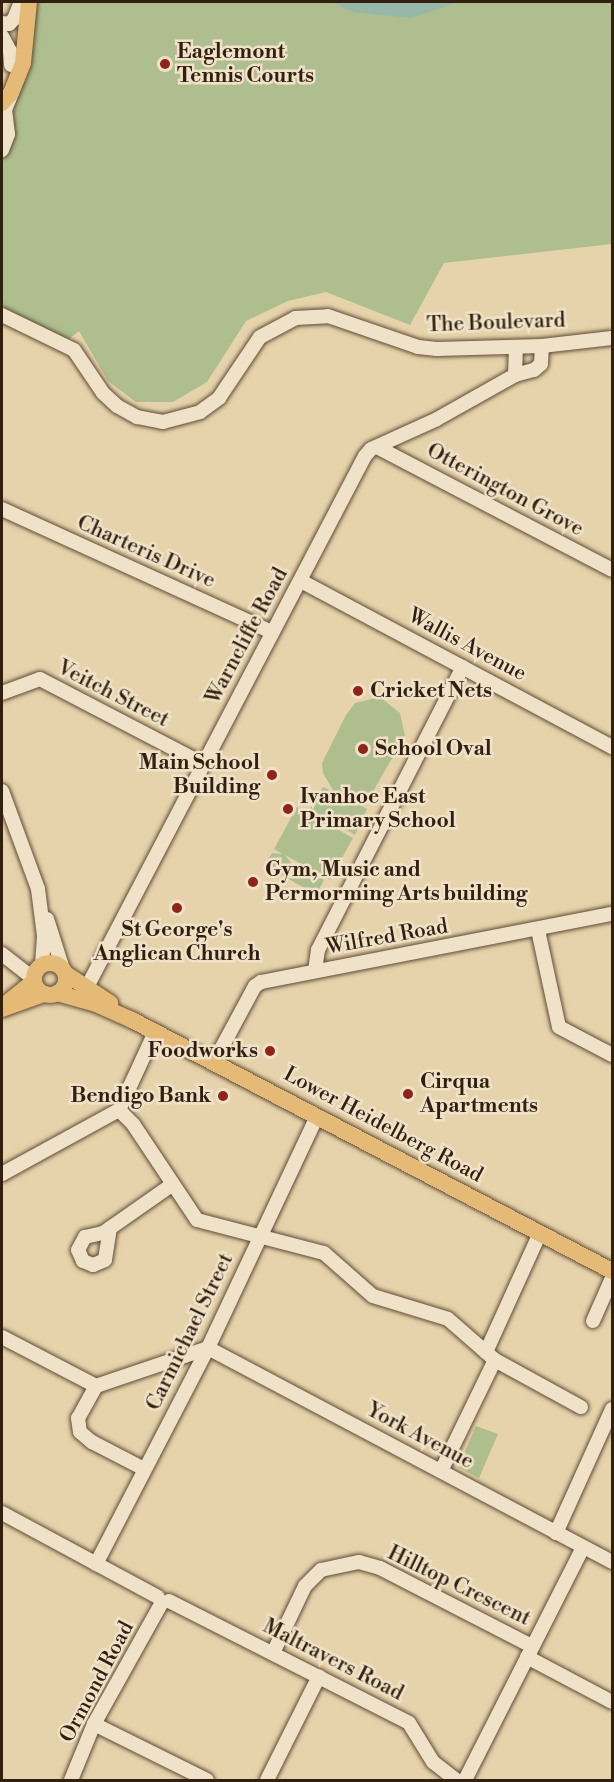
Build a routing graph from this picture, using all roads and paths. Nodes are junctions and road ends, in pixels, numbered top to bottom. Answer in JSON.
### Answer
{"nodes":[{"id":1,"x":23,"y":2,"type":"edge"},
{"id":2,"x":2,"y":23,"type":"edge"},
{"id":3,"x":2,"y":36,"type":"edge"},
{"id":4,"x":11,"y":65,"type":"junction"},
{"id":5,"x":5,"y":94,"type":"edge"},
{"id":6,"x":2,"y":150,"type":"edge"},
{"id":7,"x":2,"y":315,"type":"edge"},
{"id":8,"x":612,"y":338,"type":"edge"},
{"id":9,"x":542,"y":346,"type":"junction"},
{"id":10,"x":516,"y":347,"type":"junction"},
{"id":11,"x":515,"y":375,"type":"junction"},
{"id":12,"x":377,"y":447,"type":"junction"},
{"id":13,"x":2,"y":509,"type":"edge"},
{"id":14,"x":612,"y":570,"type":"edge"},
{"id":15,"x":301,"y":581,"type":"junction"},
{"id":16,"x":272,"y":632,"type":"junction"},
{"id":17,"x":462,"y":667,"type":"junction"},
{"id":18,"x":2,"y":693,"type":"edge"},
{"id":19,"x":612,"y":747,"type":"edge"},
{"id":20,"x":203,"y":764,"type":"junction"},
{"id":21,"x":2,"y":791,"type":"edge"},
{"id":22,"x":40,"y":900,"type":"junction"},
{"id":23,"x":612,"y":914,"type":"edge"},
{"id":24,"x":538,"y":930,"type":"junction"},
{"id":25,"x":4,"y":955,"type":"edge"},
{"id":26,"x":315,"y":971,"type":"junction"},
{"id":27,"x":64,"y":972,"type":"junction"},
{"id":28,"x":41,"y":979,"type":"junction"},
{"id":29,"x":87,"y":987,"type":"junction"},
{"id":30,"x":2,"y":1008,"type":"edge"},
{"id":31,"x":132,"y":1020,"type":"junction"},
{"id":32,"x":155,"y":1032,"type":"junction"},
{"id":33,"x":612,"y":1055,"type":"edge"},
{"id":34,"x":214,"y":1062,"type":"junction"},
{"id":35,"x":119,"y":1110,"type":"junction"},
{"id":36,"x":317,"y":1116,"type":"junction"},
{"id":37,"x":2,"y":1174,"type":"edge"},
{"id":38,"x":173,"y":1184,"type":"junction"},
{"id":39,"x":110,"y":1228,"type":"dead end"},
{"id":40,"x":540,"y":1233,"type":"junction"},
{"id":41,"x":260,"y":1236,"type":"junction"},
{"id":42,"x":612,"y":1271,"type":"edge"},
{"id":43,"x":612,"y":1278,"type":"edge"},
{"id":44,"x":593,"y":1321,"type":"dead end"},
{"id":45,"x":2,"y":1337,"type":"edge"},
{"id":46,"x":208,"y":1348,"type":"junction"},
{"id":47,"x":491,"y":1356,"type":"junction"},
{"id":48,"x":96,"y":1386,"type":"junction"},
{"id":49,"x":581,"y":1407,"type":"dead end"},
{"id":50,"x":612,"y":1409,"type":"edge"},
{"id":51,"x":144,"y":1469,"type":"junction"},
{"id":52,"x":441,"y":1472,"type":"junction"},
{"id":53,"x":2,"y":1514,"type":"edge"},
{"id":54,"x":556,"y":1533,"type":"junction"},
{"id":55,"x":583,"y":1547,"type":"junction"},
{"id":56,"x":612,"y":1562,"type":"edge"},
{"id":57,"x":96,"y":1564,"type":"junction"},
{"id":58,"x":163,"y":1601,"type":"junction"},
{"id":59,"x":530,"y":1652,"type":"junction"},
{"id":60,"x":273,"y":1653,"type":"junction"},
{"id":61,"x":319,"y":1676,"type":"junction"},
{"id":62,"x":612,"y":1702,"type":"edge"},
{"id":63,"x":94,"y":1724,"type":"junction"},
{"id":64,"x":71,"y":1780,"type":"edge"},
{"id":65,"x":207,"y":1780,"type":"edge"},
{"id":66,"x":267,"y":1780,"type":"edge"},
{"id":67,"x":456,"y":1780,"type":"edge"},
{"id":68,"x":465,"y":1780,"type":"edge"}],
"edges":[{"from":1,"to":2,"type":"street"},
{"from":1,"to":4,"type":"main road"},
{"from":1,"to":5,"type":"main road"},
{"from":3,"to":4,"type":"street"},
{"from":4,"to":5,"type":"main road"},
{"from":5,"to":6,"type":"street"},
{"from":7,"to":10,"type":"street","name":"The Boulevard"},
{"from":8,"to":9,"type":"street","name":"The Boulevard"},
{"from":9,"to":10,"type":"street","name":"The Boulevard"},
{"from":9,"to":11,"type":"street","name":"Warncliffe Road"},
{"from":10,"to":11,"type":"street"},
{"from":11,"to":12,"type":"street","name":"Warncliffe Road"},
{"from":12,"to":14,"type":"street","name":"Otterington Grove"},
{"from":12,"to":15,"type":"street","name":"Warncliffe Road"},
{"from":13,"to":16,"type":"street","name":"Charteris Drive"},
{"from":15,"to":16,"type":"street","name":"Warncliffe Road"},
{"from":15,"to":17,"type":"street","name":"Wallis Avenue"},
{"from":16,"to":20,"type":"street","name":"Warncliffe Road"},
{"from":17,"to":19,"type":"street","name":"Wallis Avenue"},
{"from":17,"to":26,"type":"street"},
{"from":18,"to":20,"type":"street","name":"Veitch Street"},
{"from":20,"to":29,"type":"street","name":"Warncliffe Road"},
{"from":21,"to":22,"type":"street"},
{"from":22,"to":27,"type":"street"},
{"from":22,"to":28,"type":"street"},
{"from":23,"to":24,"type":"street","name":"Wilfred Road"},
{"from":24,"to":26,"type":"street","name":"Wilfred Road"},
{"from":24,"to":33,"type":"street"},
{"from":25,"to":28,"type":"street"},
{"from":26,"to":34,"type":"street","name":"Wilfred Road"},
{"from":27,"to":28,"type":"main road","name":"Lower Heidelberg Road"},
{"from":27,"to":28,"type":"main road"},
{"from":27,"to":29,"type":"main road","name":"Lower Heidelberg Road"},
{"from":28,"to":30,"type":"main road"},
{"from":28,"to":31,"type":"main road","name":"Lower Heidelberg Road"},
{"from":29,"to":31,"type":"main road","name":"Lower Heidelberg Road"},
{"from":31,"to":32,"type":"main road","name":"Lower Heidelberg Road"},
{"from":32,"to":34,"type":"main road","name":"Lower Heidelberg Road"},
{"from":32,"to":35,"type":"street"},
{"from":34,"to":36,"type":"main road","name":"Lower Heidelberg Road"},
{"from":35,"to":37,"type":"street"},
{"from":35,"to":38,"type":"street"},
{"from":36,"to":40,"type":"main road","name":"Lower Heidelberg Road"},
{"from":36,"to":41,"type":"street","name":"Carmichael Street"},
{"from":38,"to":39,"type":"street"},
{"from":38,"to":41,"type":"street"},
{"from":40,"to":42,"type":"main road","name":"Lower Heidelberg Road"},
{"from":40,"to":47,"type":"street"},
{"from":41,"to":46,"type":"street","name":"Carmichael Street"},
{"from":41,"to":47,"type":"street"},
{"from":43,"to":44,"type":"street"},
{"from":45,"to":48,"type":"street"},
{"from":46,"to":48,"type":"street"},
{"from":46,"to":51,"type":"street","name":"Carmichael Street"},
{"from":46,"to":52,"type":"street","name":"York Avenue"},
{"from":47,"to":49,"type":"street"},
{"from":47,"to":52,"type":"street"},
{"from":48,"to":51,"type":"street"},
{"from":50,"to":54,"type":"street"},
{"from":51,"to":57,"type":"street","name":"Carmichael Street"},
{"from":52,"to":54,"type":"street","name":"York Avenue"},
{"from":53,"to":57,"type":"street","name":"Maltravers Road"},
{"from":54,"to":55,"type":"street","name":"York Avenue"},
{"from":55,"to":56,"type":"street","name":"York Avenue"},
{"from":55,"to":59,"type":"street"},
{"from":57,"to":58,"type":"street","name":"Maltravers Road"},
{"from":58,"to":60,"type":"street","name":"Maltravers Road"},
{"from":58,"to":63,"type":"street","name":"Ormond Road"},
{"from":59,"to":60,"type":"street","name":"Hilltop Crescent"},
{"from":59,"to":62,"type":"street","name":"Hilltop Crescent"},
{"from":59,"to":68,"type":"street"},
{"from":60,"to":61,"type":"street","name":"Maltravers Road"},
{"from":61,"to":66,"type":"street"},
{"from":61,"to":67,"type":"street","name":"Maltravers Road"},
{"from":63,"to":64,"type":"street","name":"Ormond Road"},
{"from":63,"to":65,"type":"street"}]}
